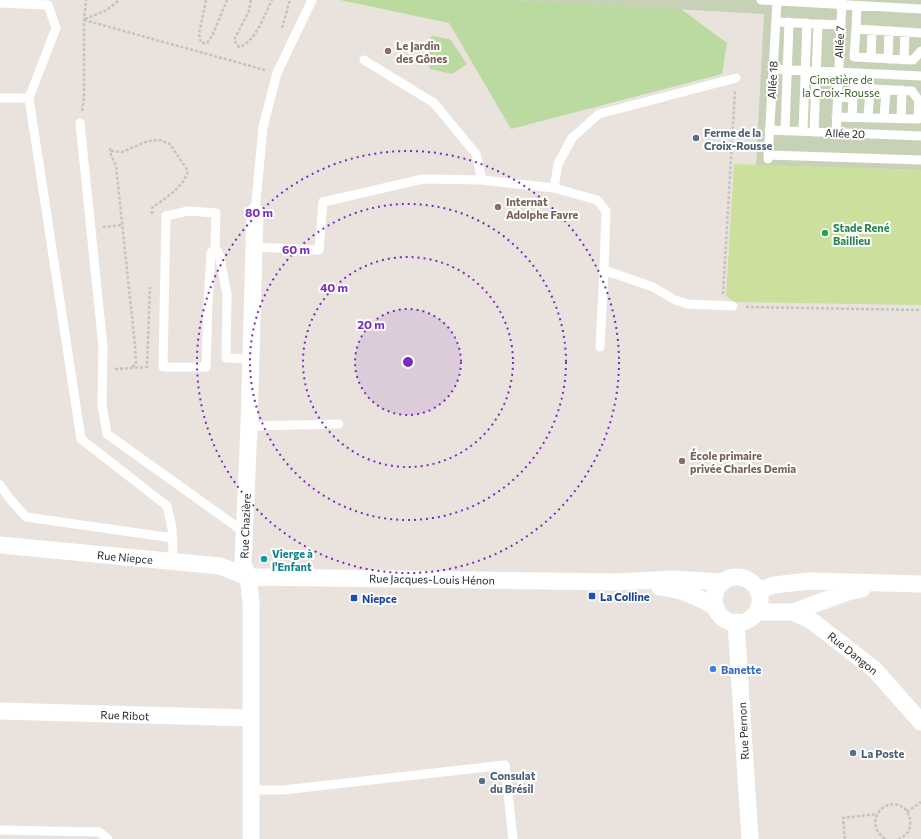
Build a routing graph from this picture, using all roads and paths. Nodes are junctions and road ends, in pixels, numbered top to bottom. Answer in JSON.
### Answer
{"nodes":[{"id":1,"x":86,"y":0,"type":"edge"},
{"id":2,"x":119,"y":0,"type":"edge"},
{"id":3,"x":206,"y":0,"type":"edge"},
{"id":4,"x":227,"y":0,"type":"edge"},
{"id":5,"x":251,"y":0,"type":"edge"},
{"id":6,"x":272,"y":0,"type":"edge"},
{"id":7,"x":312,"y":0,"type":"edge"},
{"id":8,"x":761,"y":0,"type":"edge"},
{"id":9,"x":777,"y":1,"type":"junction"},
{"id":10,"x":798,"y":1,"type":"edge"},
{"id":11,"x":820,"y":2,"type":"edge"},
{"id":12,"x":842,"y":2,"type":"edge"},
{"id":13,"x":0,"y":4,"type":"edge"},
{"id":14,"x":904,"y":4,"type":"edge"},
{"id":15,"x":857,"y":6,"type":"junction"},
{"id":16,"x":920,"y":6,"type":"edge"},
{"id":17,"x":84,"y":20,"type":"junction"},
{"id":18,"x":776,"y":22,"type":"junction"},
{"id":19,"x":789,"y":22,"type":"junction"},
{"id":20,"x":807,"y":23,"type":"junction"},
{"id":21,"x":818,"y":24,"type":"junction"},
{"id":22,"x":840,"y":25,"type":"junction"},
{"id":23,"x":856,"y":29,"type":"junction"},
{"id":24,"x":872,"y":30,"type":"junction"},
{"id":25,"x":889,"y":31,"type":"junction"},
{"id":26,"x":905,"y":32,"type":"junction"},
{"id":27,"x":921,"y":33,"type":"edge"},
{"id":28,"x":921,"y":51,"type":"edge"},
{"id":29,"x":871,"y":58,"type":"junction"},
{"id":30,"x":888,"y":59,"type":"junction"},
{"id":31,"x":364,"y":60,"type":"dead end"},
{"id":32,"x":904,"y":60,"type":"junction"},
{"id":33,"x":772,"y":69,"type":"junction"},
{"id":34,"x":788,"y":70,"type":"junction"},
{"id":35,"x":805,"y":71,"type":"junction"},
{"id":36,"x":816,"y":71,"type":"junction"},
{"id":37,"x":838,"y":72,"type":"junction"},
{"id":38,"x":277,"y":73,"type":"junction"},
{"id":39,"x":921,"y":76,"type":"edge"},
{"id":40,"x":736,"y":78,"type":"joint"},
{"id":41,"x":870,"y":89,"type":"junction"},
{"id":42,"x":886,"y":90,"type":"junction"},
{"id":43,"x":902,"y":90,"type":"junction"},
{"id":44,"x":837,"y":97,"type":"junction"},
{"id":45,"x":0,"y":98,"type":"edge"},
{"id":46,"x":29,"y":98,"type":"junction"},
{"id":47,"x":853,"y":98,"type":"junction"},
{"id":48,"x":836,"y":117,"type":"junction"},
{"id":49,"x":852,"y":117,"type":"junction"},
{"id":50,"x":868,"y":118,"type":"junction"},
{"id":51,"x":884,"y":118,"type":"junction"},
{"id":52,"x":901,"y":118,"type":"junction"},
{"id":53,"x":80,"y":123,"type":"joint"},
{"id":54,"x":769,"y":130,"type":"junction"},
{"id":55,"x":785,"y":131,"type":"junction"},
{"id":56,"x":803,"y":131,"type":"junction"},
{"id":57,"x":814,"y":132,"type":"junction"},
{"id":58,"x":836,"y":133,"type":"junction"},
{"id":59,"x":921,"y":136,"type":"edge"},
{"id":60,"x":921,"y":160,"type":"edge"},
{"id":61,"x":188,"y":171,"type":"dead end"},
{"id":62,"x":482,"y":180,"type":"junction"},
{"id":63,"x":554,"y":188,"type":"junction"},
{"id":64,"x":255,"y":212,"type":"joint"},
{"id":65,"x":122,"y":225,"type":"junction"},
{"id":66,"x":91,"y":229,"type":"junction"},
{"id":67,"x":254,"y":247,"type":"junction"},
{"id":68,"x":215,"y":248,"type":"junction"},
{"id":69,"x":604,"y":270,"type":"junction"},
{"id":70,"x":722,"y":306,"type":"junction"},
{"id":71,"x":733,"y":306,"type":"joint"},
{"id":72,"x":921,"y":310,"type":"edge"},
{"id":73,"x":600,"y":347,"type":"dead end"},
{"id":74,"x":251,"y":359,"type":"junction"},
{"id":75,"x":132,"y":367,"type":"junction"},
{"id":76,"x":147,"y":367,"type":"dead end"},
{"id":77,"x":118,"y":368,"type":"dead end"},
{"id":78,"x":339,"y":424,"type":"dead end"},
{"id":79,"x":249,"y":426,"type":"junction"},
{"id":80,"x":0,"y":485,"type":"edge"},
{"id":81,"x":244,"y":532,"type":"junction"},
{"id":82,"x":173,"y":538,"type":"junction"},
{"id":83,"x":0,"y":545,"type":"edge"},
{"id":84,"x":171,"y":561,"type":"junction"},
{"id":85,"x":248,"y":577,"type":"junction"},
{"id":86,"x":616,"y":582,"type":"junction"},
{"id":87,"x":722,"y":582,"type":"junction"},
{"id":88,"x":890,"y":584,"type":"junction"},
{"id":89,"x":921,"y":584,"type":"edge"},
{"id":90,"x":758,"y":591,"type":"junction"},
{"id":91,"x":716,"y":607,"type":"junction"},
{"id":92,"x":756,"y":612,"type":"junction"},
{"id":93,"x":793,"y":612,"type":"junction"},
{"id":94,"x":736,"y":622,"type":"junction"},
{"id":95,"x":0,"y":711,"type":"edge"},
{"id":96,"x":250,"y":718,"type":"junction"},
{"id":97,"x":921,"y":722,"type":"edge"},
{"id":98,"x":250,"y":790,"type":"junction"},
{"id":99,"x":921,"y":802,"type":"edge"},
{"id":100,"x":907,"y":812,"type":"junction"},
{"id":101,"x":877,"y":814,"type":"junction"},
{"id":102,"x":0,"y":830,"type":"edge"},
{"id":103,"x":883,"y":838,"type":"edge"},
{"id":104,"x":108,"y":839,"type":"edge"},
{"id":105,"x":251,"y":839,"type":"edge"},
{"id":106,"x":513,"y":839,"type":"edge"},
{"id":107,"x":750,"y":839,"type":"edge"},
{"id":108,"x":845,"y":839,"type":"edge"},
{"id":109,"x":899,"y":839,"type":"edge"}],
"edges":[{"from":1,"to":17,"type":"path"},
{"from":2,"to":17,"type":"path"},
{"from":3,"to":4,"type":"path"},
{"from":5,"to":6,"type":"path"},
{"from":7,"to":38,"type":"lane"},
{"from":8,"to":9,"type":"lane"},
{"from":9,"to":10,"type":"lane"},
{"from":9,"to":18,"type":"lane","name":"Allée 18"},
{"from":10,"to":11,"type":"lane"},
{"from":11,"to":12,"type":"lane"},
{"from":12,"to":15,"type":"lane"},
{"from":12,"to":22,"type":"lane","name":"Allée 7"},
{"from":13,"to":46,"type":"lane"},
{"from":14,"to":15,"type":"lane"},
{"from":14,"to":16,"type":"lane"},
{"from":15,"to":23,"type":"lane"},
{"from":17,"to":38,"type":"path"},
{"from":17,"to":53,"type":"path"},
{"from":18,"to":19,"type":"lane"},
{"from":18,"to":33,"type":"lane","name":"Allée 18"},
{"from":19,"to":20,"type":"lane"},
{"from":19,"to":34,"type":"lane"},
{"from":20,"to":21,"type":"lane"},
{"from":20,"to":35,"type":"lane"},
{"from":21,"to":22,"type":"lane"},
{"from":21,"to":36,"type":"lane"},
{"from":22,"to":37,"type":"lane","name":"Allée 7"},
{"from":23,"to":24,"type":"lane"},
{"from":23,"to":29,"type":"lane"},
{"from":24,"to":25,"type":"lane"},
{"from":24,"to":29,"type":"lane"},
{"from":25,"to":26,"type":"lane"},
{"from":25,"to":30,"type":"lane"},
{"from":26,"to":27,"type":"lane"},
{"from":26,"to":32,"type":"lane"},
{"from":28,"to":32,"type":"lane"},
{"from":29,"to":30,"type":"lane"},
{"from":30,"to":32,"type":"lane"},
{"from":31,"to":62,"type":"lane"},
{"from":33,"to":34,"type":"lane"},
{"from":33,"to":54,"type":"lane","name":"Allée 18"},
{"from":34,"to":35,"type":"lane"},
{"from":34,"to":55,"type":"lane"},
{"from":35,"to":36,"type":"lane"},
{"from":35,"to":56,"type":"lane"},
{"from":36,"to":37,"type":"lane"},
{"from":36,"to":57,"type":"lane"},
{"from":37,"to":39,"type":"lane"},
{"from":37,"to":44,"type":"lane","name":"Allée 7"},
{"from":38,"to":64,"type":"lane"},
{"from":40,"to":63,"type":"lane"},
{"from":40,"to":70,"type":"path"},
{"from":41,"to":42,"type":"lane"},
{"from":41,"to":47,"type":"lane"},
{"from":41,"to":50,"type":"lane"},
{"from":42,"to":43,"type":"lane"},
{"from":42,"to":51,"type":"lane"},
{"from":43,"to":52,"type":"lane"},
{"from":43,"to":52,"type":"lane"},
{"from":44,"to":47,"type":"lane"},
{"from":44,"to":48,"type":"lane","name":"Allée 7"},
{"from":45,"to":46,"type":"lane"},
{"from":46,"to":82,"type":"lane"},
{"from":47,"to":49,"type":"lane"},
{"from":48,"to":49,"type":"lane"},
{"from":48,"to":58,"type":"lane","name":"Allée 7"},
{"from":49,"to":50,"type":"lane"},
{"from":50,"to":51,"type":"lane"},
{"from":51,"to":52,"type":"lane"},
{"from":53,"to":66,"type":"lane"},
{"from":54,"to":55,"type":"lane","name":"Allée 20"},
{"from":54,"to":60,"type":"lane","name":"Allée 18"},
{"from":55,"to":56,"type":"lane","name":"Allée 20"},
{"from":56,"to":57,"type":"lane","name":"Allée 20"},
{"from":57,"to":58,"type":"lane","name":"Allée 20"},
{"from":58,"to":59,"type":"lane","name":"Allée 20"},
{"from":61,"to":65,"type":"path"},
{"from":62,"to":63,"type":"lane"},
{"from":62,"to":67,"type":"lane"},
{"from":63,"to":69,"type":"lane"},
{"from":64,"to":67,"type":"street","name":"Rue Chazière"},
{"from":65,"to":66,"type":"path"},
{"from":65,"to":75,"type":"path"},
{"from":66,"to":81,"type":"lane"},
{"from":67,"to":74,"type":"street","name":"Rue Chazière"},
{"from":68,"to":68,"type":"lane"},
{"from":68,"to":74,"type":"lane"},
{"from":69,"to":70,"type":"lane"},
{"from":69,"to":73,"type":"lane"},
{"from":70,"to":71,"type":"lane"},
{"from":71,"to":72,"type":"path"},
{"from":74,"to":79,"type":"street","name":"Rue Chazière"},
{"from":75,"to":76,"type":"path"},
{"from":75,"to":77,"type":"path"},
{"from":78,"to":79,"type":"lane"},
{"from":79,"to":81,"type":"street","name":"Rue Chazière"},
{"from":80,"to":82,"type":"lane"},
{"from":81,"to":85,"type":"street","name":"Rue Chazière"},
{"from":82,"to":84,"type":"lane"},
{"from":83,"to":84,"type":"street","name":"Rue Niepce"},
{"from":84,"to":85,"type":"street","name":"Rue Niepce"},
{"from":85,"to":86,"type":"street","name":"Rue Jacques-Louis Hénon"},
{"from":85,"to":96,"type":"street","name":"Rue Chazière"},
{"from":86,"to":87,"type":"street","name":"Rue Jacques-Louis Hénon"},
{"from":86,"to":91,"type":"street","name":"Rue Jacques-Louis Hénon"},
{"from":87,"to":90,"type":"street","name":"Rue Jacques-Louis Hénon"},
{"from":87,"to":91,"type":"street"},
{"from":88,"to":89,"type":"street"},
{"from":88,"to":90,"type":"street"},
{"from":88,"to":93,"type":"street"},
{"from":90,"to":92,"type":"street"},
{"from":91,"to":94,"type":"street","name":"Rue Jacques-Louis Hénon"},
{"from":92,"to":93,"type":"street"},
{"from":92,"to":94,"type":"street"},
{"from":93,"to":97,"type":"street","name":"Rue Dangon"},
{"from":94,"to":107,"type":"street","name":"Rue Pernon"},
{"from":95,"to":96,"type":"street","name":"Rue Ribot"},
{"from":96,"to":98,"type":"street","name":"Rue Chazière"},
{"from":98,"to":105,"type":"street","name":"Rue Chazière"},
{"from":98,"to":106,"type":"lane"},
{"from":99,"to":100,"type":"path"},
{"from":100,"to":101,"type":"path"},
{"from":100,"to":109,"type":"path"},
{"from":101,"to":103,"type":"path"},
{"from":101,"to":108,"type":"path"},
{"from":102,"to":104,"type":"lane"}]}
